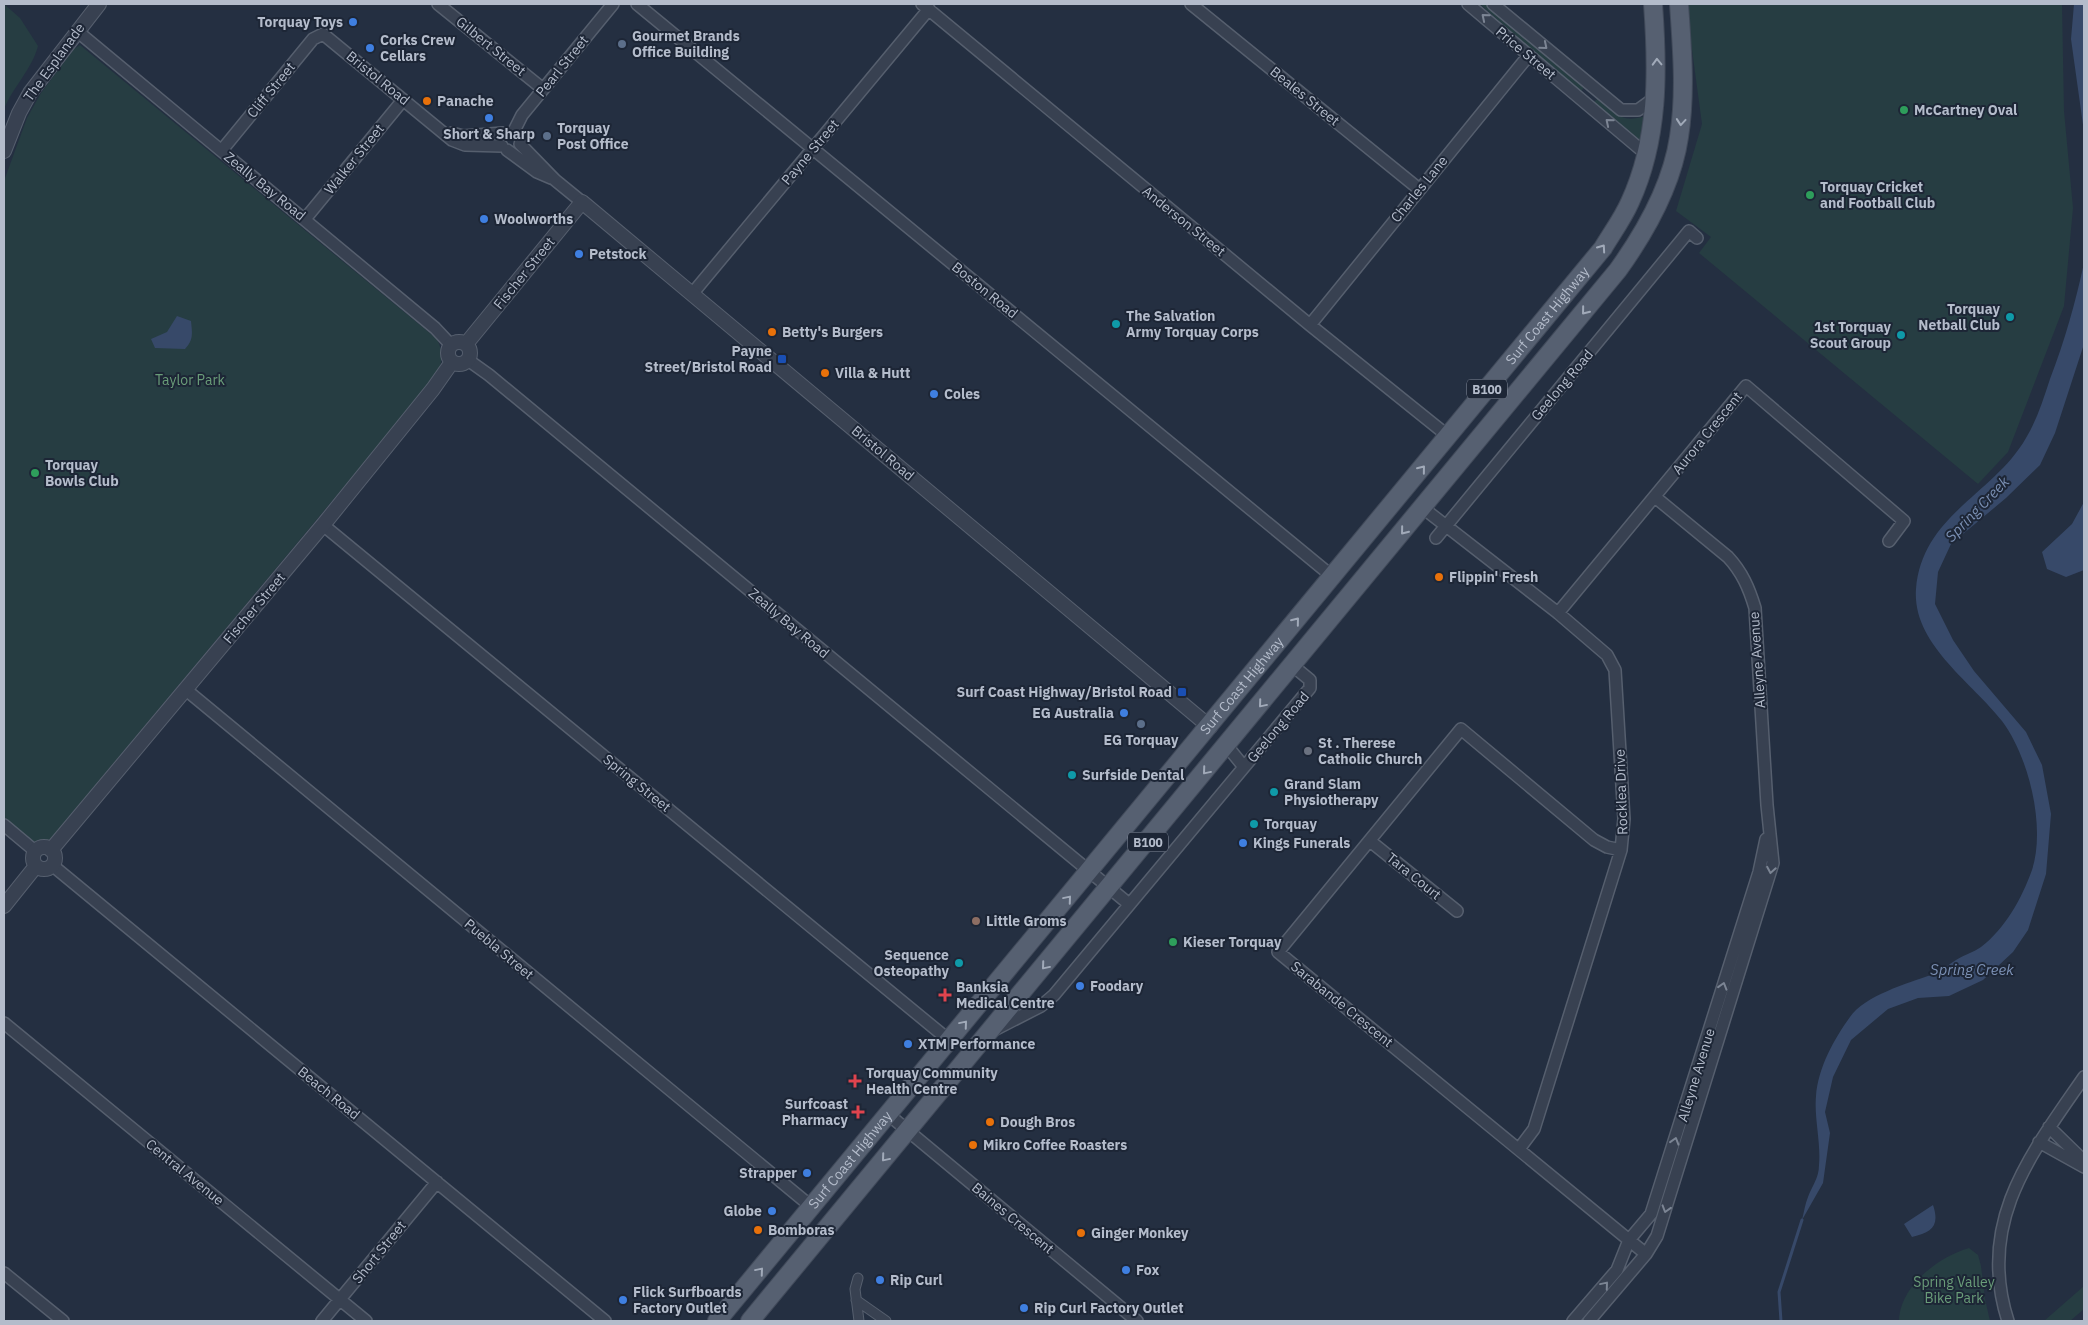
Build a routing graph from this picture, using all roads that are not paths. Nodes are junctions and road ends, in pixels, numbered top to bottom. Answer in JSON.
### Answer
{"nodes":[{"id":1,"x":99,"y":4,"type":"edge"},
{"id":2,"x":438,"y":4,"type":"edge"},
{"id":3,"x":613,"y":4,"type":"edge"},
{"id":4,"x":637,"y":4,"type":"edge"},
{"id":5,"x":1191,"y":4,"type":"edge"},
{"id":6,"x":1468,"y":4,"type":"edge"},
{"id":7,"x":1493,"y":4,"type":"edge"},
{"id":8,"x":1653,"y":4,"type":"edge"},
{"id":9,"x":1680,"y":4,"type":"edge"},
{"id":10,"x":925,"y":7,"type":"edge"},
{"id":11,"x":77,"y":31,"type":"junction"},
{"id":12,"x":323,"y":34,"type":"joint"},
{"id":13,"x":1529,"y":55,"type":"junction"},
{"id":14,"x":1593,"y":88,"type":"junction"},
{"id":15,"x":543,"y":89,"type":"junction"},
{"id":16,"x":1656,"y":96,"type":"junction"},
{"id":17,"x":403,"y":100,"type":"junction"},
{"id":18,"x":1584,"y":102,"type":"junction"},
{"id":19,"x":432,"y":123,"type":"junction"},
{"id":20,"x":509,"y":132,"type":"junction"},
{"id":21,"x":520,"y":144,"type":"junction"},
{"id":22,"x":504,"y":148,"type":"junction"},
{"id":23,"x":812,"y":148,"type":"junction"},
{"id":24,"x":222,"y":150,"type":"junction"},
{"id":25,"x":4,"y":151,"type":"edge"},
{"id":26,"x":1646,"y":154,"type":"junction"},
{"id":27,"x":555,"y":180,"type":"junction"},
{"id":28,"x":1419,"y":189,"type":"junction"},
{"id":29,"x":582,"y":202,"type":"junction"},
{"id":30,"x":305,"y":219,"type":"junction"},
{"id":31,"x":1689,"y":231,"type":"dead end"},
{"id":32,"x":692,"y":294,"type":"junction"},
{"id":33,"x":1310,"y":325,"type":"junction"},
{"id":34,"x":466,"y":344,"type":"junction"},
{"id":35,"x":451,"y":346,"type":"junction"},
{"id":36,"x":468,"y":360,"type":"junction"},
{"id":37,"x":452,"y":362,"type":"junction"},
{"id":38,"x":1448,"y":436,"type":"junction"},
{"id":39,"x":1469,"y":452,"type":"junction"},
{"id":40,"x":1401,"y":494,"type":"junction"},
{"id":41,"x":1655,"y":496,"type":"junction"},
{"id":42,"x":1423,"y":508,"type":"junction"},
{"id":43,"x":324,"y":525,"type":"junction"},
{"id":44,"x":1446,"y":525,"type":"junction"},
{"id":45,"x":1436,"y":538,"type":"dead end"},
{"id":46,"x":1889,"y":541,"type":"dead end"},
{"id":47,"x":1333,"y":577,"type":"junction"},
{"id":48,"x":1558,"y":613,"type":"junction"},
{"id":49,"x":1294,"y":666,"type":"junction"},
{"id":50,"x":185,"y":689,"type":"junction"},
{"id":51,"x":1210,"y":726,"type":"junction"},
{"id":52,"x":1227,"y":746,"type":"junction"},
{"id":53,"x":1244,"y":767,"type":"junction"},
{"id":54,"x":1766,"y":804,"type":"junction"},
{"id":55,"x":4,"y":825,"type":"edge"},
{"id":56,"x":1370,"y":841,"type":"junction"},
{"id":57,"x":51,"y":850,"type":"junction"},
{"id":58,"x":1622,"y":850,"type":"junction"},
{"id":59,"x":35,"y":851,"type":"junction"},
{"id":60,"x":52,"y":865,"type":"junction"},
{"id":61,"x":36,"y":866,"type":"junction"},
{"id":62,"x":1090,"y":872,"type":"junction"},
{"id":63,"x":1110,"y":888,"type":"junction"},
{"id":64,"x":1129,"y":904,"type":"junction"},
{"id":65,"x":4,"y":906,"type":"edge"},
{"id":66,"x":1457,"y":912,"type":"dead end"},
{"id":67,"x":4,"y":1023,"type":"edge"},
{"id":68,"x":988,"y":1034,"type":"junction"},
{"id":69,"x":950,"y":1041,"type":"junction"},
{"id":70,"x":2084,"y":1076,"type":"edge"},
{"id":71,"x":889,"y":1115,"type":"junction"},
{"id":72,"x":2049,"y":1128,"type":"junction"},
{"id":73,"x":907,"y":1131,"type":"junction"},
{"id":74,"x":2039,"y":1142,"type":"junction"},
{"id":75,"x":1519,"y":1149,"type":"junction"},
{"id":76,"x":2084,"y":1161,"type":"edge"},
{"id":77,"x":2084,"y":1167,"type":"edge"},
{"id":78,"x":437,"y":1182,"type":"junction"},
{"id":79,"x":813,"y":1208,"type":"junction"},
{"id":80,"x":1629,"y":1240,"type":"junction"},
{"id":81,"x":1646,"y":1254,"type":"junction"},
{"id":82,"x":4,"y":1273,"type":"edge"},
{"id":83,"x":858,"y":1278,"type":"dead end"},
{"id":84,"x":340,"y":1300,"type":"junction"},
{"id":85,"x":856,"y":1300,"type":"junction"},
{"id":86,"x":63,"y":1321,"type":"edge"},
{"id":87,"x":322,"y":1321,"type":"edge"},
{"id":88,"x":366,"y":1321,"type":"edge"},
{"id":89,"x":606,"y":1321,"type":"edge"},
{"id":90,"x":717,"y":1321,"type":"edge"},
{"id":91,"x":750,"y":1321,"type":"edge"},
{"id":92,"x":859,"y":1321,"type":"edge"},
{"id":93,"x":886,"y":1321,"type":"edge"},
{"id":94,"x":1137,"y":1321,"type":"edge"},
{"id":95,"x":1573,"y":1321,"type":"edge"},
{"id":96,"x":1589,"y":1321,"type":"edge"},
{"id":97,"x":2008,"y":1321,"type":"edge"}],
"edges":[{"from":1,"to":11,"type":"street","name":"The Esplanade"},
{"from":2,"to":15,"type":"street","name":"Gilbert Street"},
{"from":3,"to":15,"type":"street","name":"Pearl Street"},
{"from":4,"to":23,"type":"street","name":"Boston Road"},
{"from":5,"to":28,"type":"street","name":"Beales Street"},
{"from":13,"to":6,"type":"street","name":"Price Street","one_way":true},
{"from":7,"to":14,"type":"street","name":"Price Street","one_way":true},
{"from":16,"to":8,"type":"main road","name":"Surf Coast Highway","number":"B100","one_way":true},
{"from":9,"to":39,"type":"main road","name":"Surf Coast Highway","number":"B100","one_way":true},
{"from":10,"to":23,"type":"street","name":"Payne Street"},
{"from":10,"to":33,"type":"street","name":"Anderson Street"},
{"from":11,"to":24,"type":"street","name":"Zeally Bay Road"},
{"from":11,"to":25,"type":"street","name":"The Esplanade"},
{"from":12,"to":17,"type":"street","name":"Bristol Road"},
{"from":12,"to":24,"type":"street","name":"Cliff Street"},
{"from":13,"to":18,"type":"street","name":"Price Street"},
{"from":13,"to":28,"type":"street","name":"Charles Lane"},
{"from":14,"to":16,"type":"street","name":"Price Street"},
{"from":14,"to":18,"type":"street"},
{"from":15,"to":20,"type":"street","name":"Pearl Street"},
{"from":16,"to":26,"type":"main road","name":"Surf Coast Highway","number":"B100"},
{"from":17,"to":19,"type":"street","name":"Bristol Road"},
{"from":17,"to":30,"type":"street","name":"Walker Street"},
{"from":26,"to":18,"type":"street","name":"Price Street","one_way":true},
{"from":19,"to":20,"type":"street","name":"Bristol Road"},
{"from":19,"to":22,"type":"street","name":"Bristol Road"},
{"from":20,"to":21,"type":"street"},
{"from":20,"to":22,"type":"street"},
{"from":21,"to":22,"type":"street"},
{"from":21,"to":27,"type":"street","name":"Bristol Road"},
{"from":22,"to":27,"type":"street","name":"Bristol Road"},
{"from":23,"to":32,"type":"street","name":"Payne Street"},
{"from":23,"to":47,"type":"street","name":"Boston Road"},
{"from":24,"to":30,"type":"street","name":"Zeally Bay Road"},
{"from":38,"to":26,"type":"main road","name":"Surf Coast Highway","number":"B100","one_way":true},
{"from":27,"to":29,"type":"street","name":"Bristol Road"},
{"from":28,"to":33,"type":"street","name":"Charles Lane"},
{"from":29,"to":32,"type":"street","name":"Bristol Road"},
{"from":29,"to":34,"type":"street","name":"Fischer Street"},
{"from":30,"to":35,"type":"street","name":"Zeally Bay Road"},
{"from":31,"to":44,"type":"street","name":"Geelong Road"},
{"from":32,"to":51,"type":"street","name":"Bristol Road"},
{"from":33,"to":38,"type":"street","name":"Anderson Street"},
{"from":34,"to":35,"type":"street"},
{"from":34,"to":36,"type":"street"},
{"from":35,"to":37,"type":"street"},
{"from":36,"to":37,"type":"street"},
{"from":36,"to":62,"type":"street","name":"Zeally Bay Road"},
{"from":37,"to":43,"type":"street","name":"Fischer Street"},
{"from":38,"to":39,"type":"main road"},
{"from":40,"to":38,"type":"main road","name":"Surf Coast Highway","number":"B100","one_way":true},
{"from":39,"to":42,"type":"main road","name":"Surf Coast Highway","number":"B100"},
{"from":40,"to":42,"type":"main road"},
{"from":40,"to":47,"type":"main road","name":"Surf Coast Highway","number":"B100"},
{"from":41,"to":46,"type":"street","name":"Aurora Crescent"},
{"from":41,"to":48,"type":"street","name":"Aurora Crescent"},
{"from":41,"to":54,"type":"street","name":"Alleyne Avenue"},
{"from":42,"to":44,"type":"street","name":"Rocklea Drive"},
{"from":42,"to":49,"type":"main road","name":"Surf Coast Highway","number":"B100","one_way":true},
{"from":43,"to":50,"type":"street","name":"Fischer Street"},
{"from":43,"to":69,"type":"street","name":"Spring Street"},
{"from":44,"to":45,"type":"street","name":"Geelong Road"},
{"from":44,"to":48,"type":"street","name":"Rocklea Drive"},
{"from":51,"to":47,"type":"main road","name":"Surf Coast Highway","number":"B100","one_way":true},
{"from":48,"to":58,"type":"street","name":"Rocklea Drive"},
{"from":49,"to":52,"type":"main road","name":"Surf Coast Highway","number":"B100","one_way":true},
{"from":49,"to":53,"type":"street","name":"Geelong Road"},
{"from":50,"to":57,"type":"street","name":"Fischer Street"},
{"from":50,"to":79,"type":"street","name":"Puebla Street"},
{"from":51,"to":52,"type":"main road"},
{"from":51,"to":62,"type":"main road","name":"Surf Coast Highway","number":"B100"},
{"from":52,"to":53,"type":"street","name":"Geelong Road"},
{"from":52,"to":63,"type":"main road","name":"Surf Coast Highway","number":"B100","one_way":true},
{"from":53,"to":64,"type":"street","name":"Geelong Road"},
{"from":80,"to":54,"type":"street","name":"Alleyne Avenue","one_way":true},
{"from":54,"to":81,"type":"street","name":"Alleyne Avenue","one_way":true},
{"from":55,"to":59,"type":"street"},
{"from":56,"to":58,"type":"street","name":"Sarabande Crescent"},
{"from":56,"to":66,"type":"street","name":"Tara Court"},
{"from":56,"to":75,"type":"street","name":"Sarabande Crescent"},
{"from":57,"to":59,"type":"street"},
{"from":57,"to":60,"type":"street"},
{"from":58,"to":75,"type":"street","name":"Rocklea Drive"},
{"from":59,"to":61,"type":"street"},
{"from":60,"to":61,"type":"street"},
{"from":60,"to":78,"type":"street","name":"Beach Road"},
{"from":61,"to":65,"type":"street"},
{"from":62,"to":63,"type":"street","name":"Zeally Bay Road"},
{"from":69,"to":62,"type":"main road","name":"Surf Coast Highway","number":"B100","one_way":true},
{"from":63,"to":64,"type":"street"},
{"from":63,"to":68,"type":"main road","name":"Surf Coast Highway","number":"B100","one_way":true},
{"from":64,"to":68,"type":"street","name":"Geelong Road"},
{"from":67,"to":84,"type":"street","name":"Central Avenue"},
{"from":68,"to":73,"type":"main road","name":"Surf Coast Highway","number":"B100"},
{"from":69,"to":71,"type":"main road","name":"Surf Coast Highway","number":"B100"},
{"from":70,"to":72,"type":"street"},
{"from":71,"to":73,"type":"street","name":"Baines Crescent"},
{"from":71,"to":79,"type":"main road","name":"Surf Coast Highway","number":"B100"},
{"from":72,"to":74,"type":"street"},
{"from":72,"to":76,"type":"street"},
{"from":73,"to":91,"type":"main road","name":"Surf Coast Highway","number":"B100","one_way":true},
{"from":73,"to":94,"type":"street","name":"Baines Crescent"},
{"from":74,"to":77,"type":"street"},
{"from":74,"to":97,"type":"street"},
{"from":75,"to":80,"type":"street","name":"Sarabande Crescent"},
{"from":78,"to":84,"type":"street","name":"Short Street"},
{"from":78,"to":89,"type":"street","name":"Beach Road"},
{"from":90,"to":79,"type":"main road","name":"Surf Coast Highway","number":"B100","one_way":true},
{"from":80,"to":81,"type":"street","name":"Sarabande Crescent"},
{"from":95,"to":80,"type":"street","name":"Alleyne Avenue","one_way":true},
{"from":81,"to":96,"type":"street","name":"Alleyne Avenue"},
{"from":82,"to":86,"type":"street"},
{"from":83,"to":85,"type":"street"},
{"from":84,"to":87,"type":"street","name":"Short Street"},
{"from":84,"to":88,"type":"street","name":"Central Avenue"},
{"from":85,"to":92,"type":"street"},
{"from":85,"to":93,"type":"street"}]}
